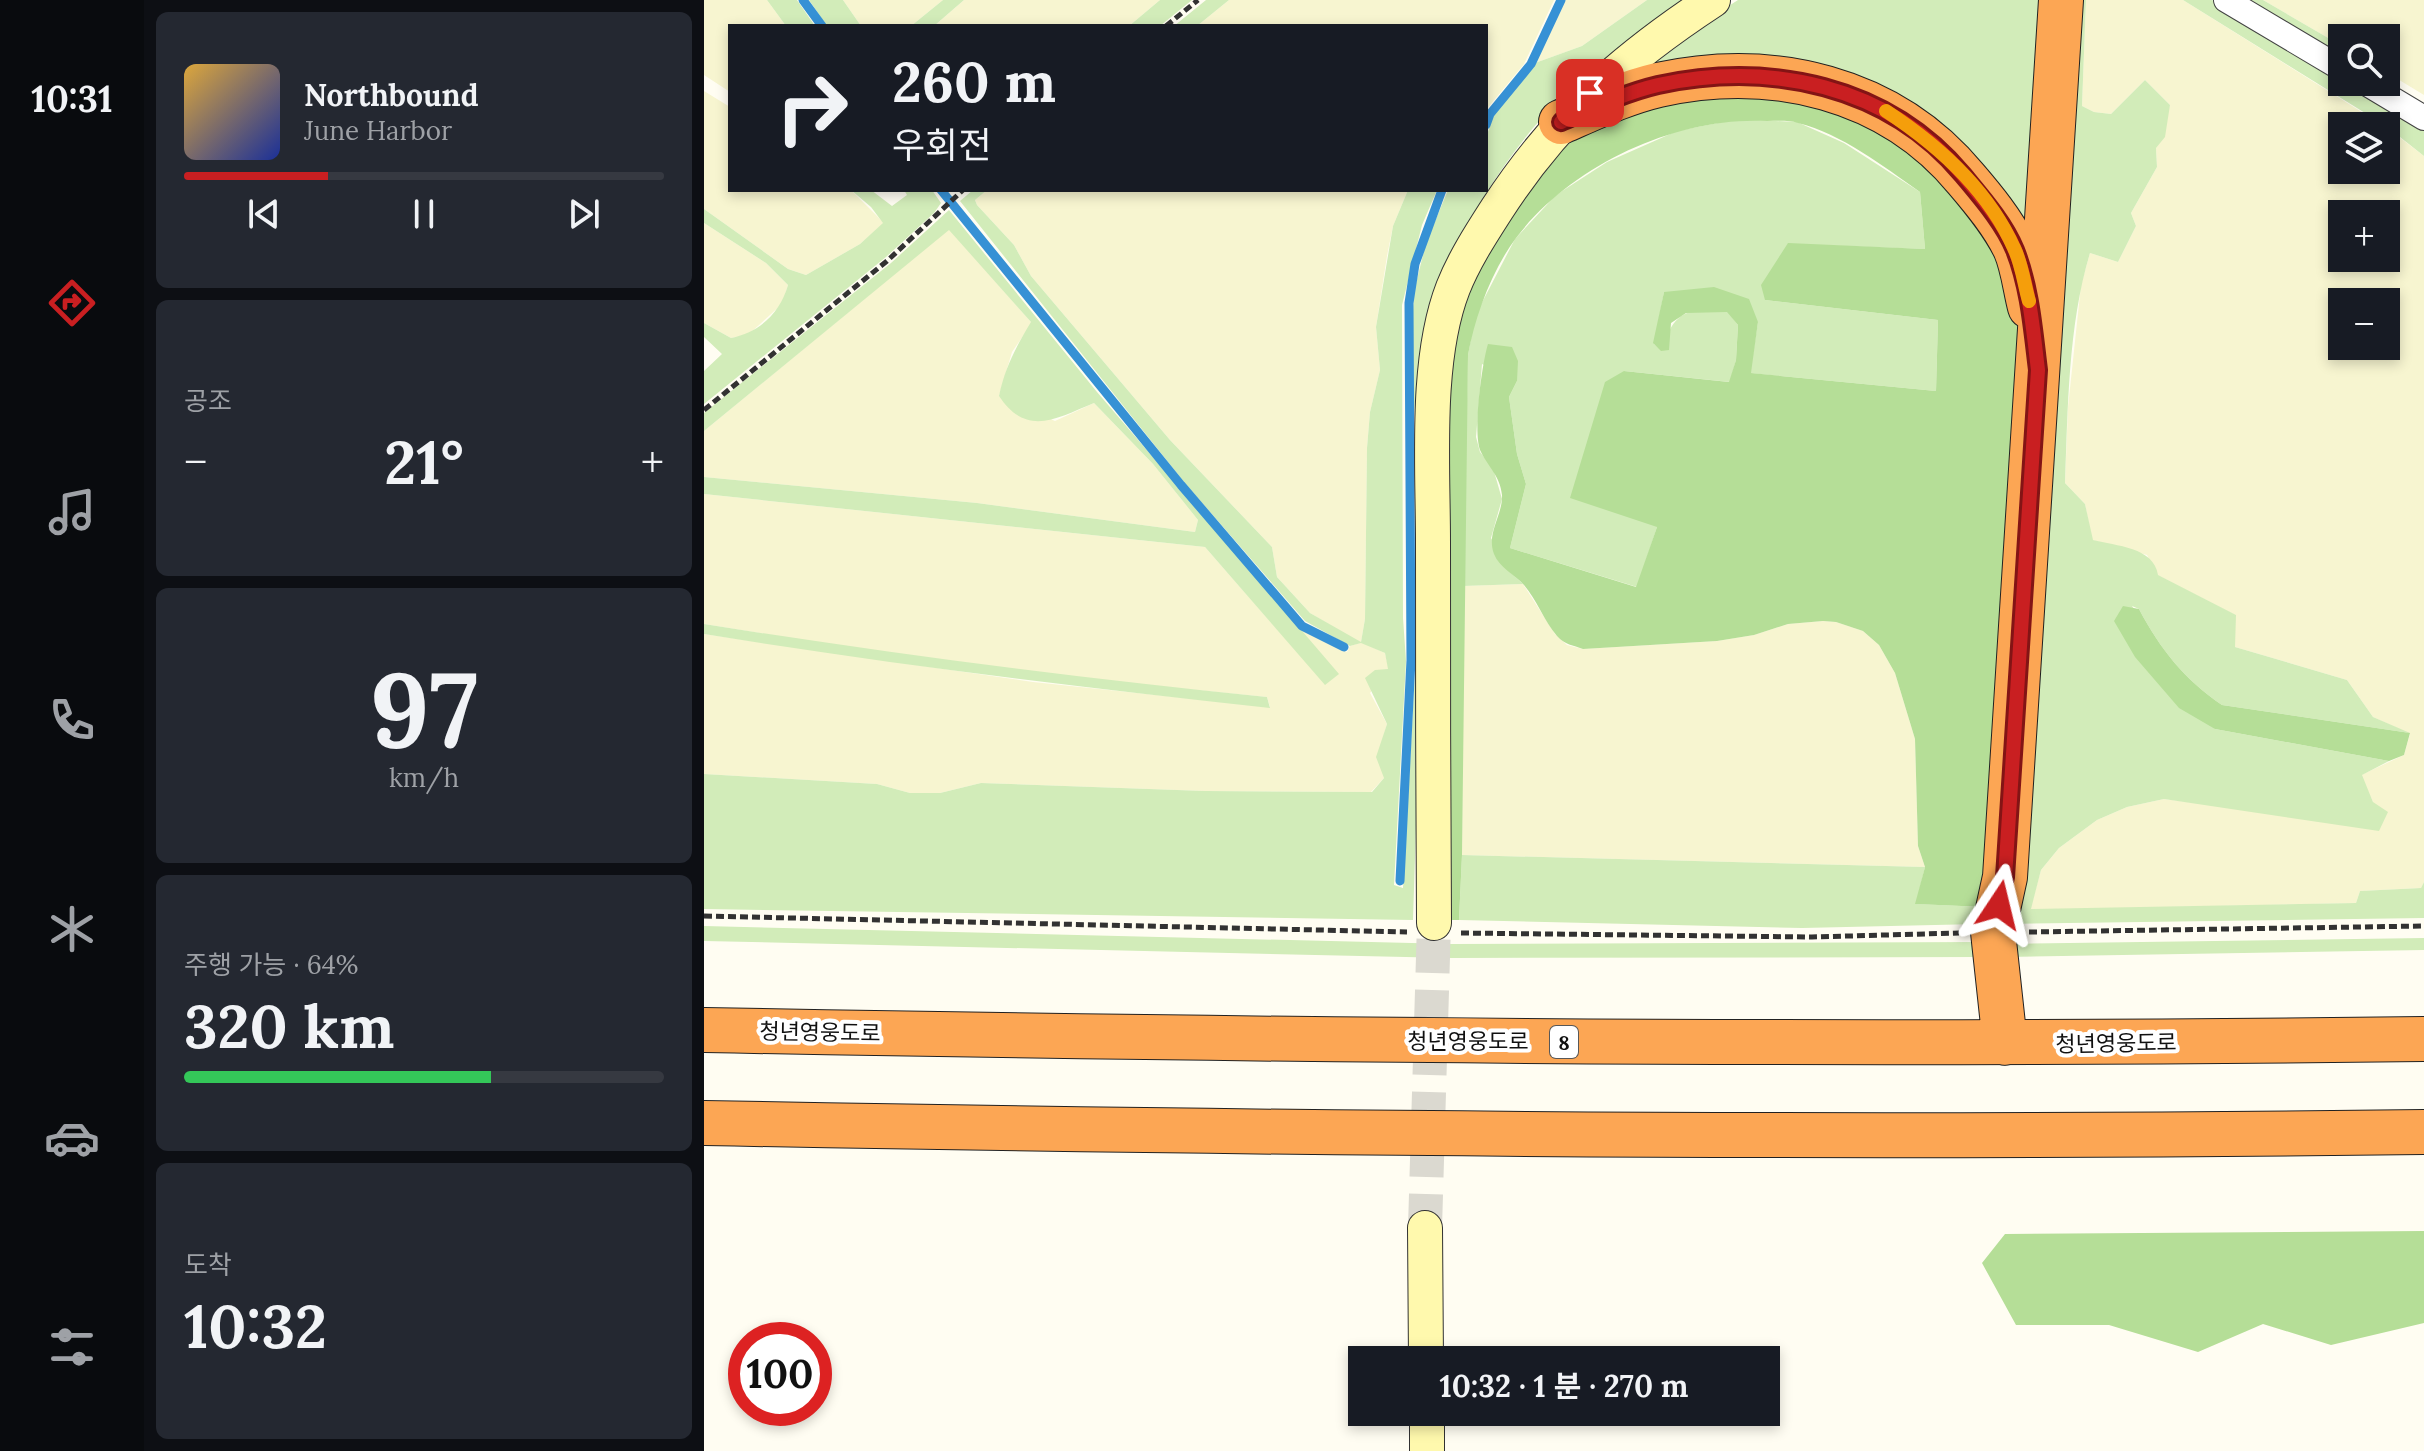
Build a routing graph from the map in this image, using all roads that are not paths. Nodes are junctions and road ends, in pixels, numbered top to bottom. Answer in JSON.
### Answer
{"nodes":[{"id":1,"x":1713,"y":0,"type":"edge"},
{"id":2,"x":2061,"y":0,"type":"edge"},
{"id":3,"x":2226,"y":0,"type":"edge"},
{"id":4,"x":2328,"y":61,"type":"edge"},
{"id":5,"x":2387,"y":96,"type":"edge"},
{"id":6,"x":2424,"y":118,"type":"edge"},
{"id":7,"x":1561,"y":122,"type":"junction"},
{"id":8,"x":2038,"y":370,"type":"junction"},
{"id":9,"x":1436,"y":929,"type":"tunnel mouth"},
{"id":10,"x":704,"y":1030,"type":"edge"},
{"id":11,"x":2424,"y":1039,"type":"edge"},
{"id":12,"x":2005,"y":1043,"type":"junction"},
{"id":13,"x":704,"y":1123,"type":"edge"},
{"id":14,"x":2424,"y":1132,"type":"edge"},
{"id":15,"x":1425,"y":1228,"type":"tunnel mouth"},
{"id":16,"x":1426,"y":1346,"type":"edge"},
{"id":17,"x":1427,"y":1426,"type":"edge"},
{"id":18,"x":1427,"y":1451,"type":"edge"}],
"edges":[{"from":1,"to":7,"type":"main road"},
{"from":2,"to":8,"type":"highway"},
{"from":3,"to":4,"type":"street"},
{"from":5,"to":6,"type":"street"},
{"from":7,"to":8,"type":"highway"},
{"from":7,"to":9,"type":"main road"},
{"from":8,"to":12,"type":"highway"},
{"from":10,"to":12,"type":"highway","name":"청년영웅도로","number":"8"},
{"from":11,"to":12,"type":"highway","name":"청년영웅도로","number":"8"},
{"from":13,"to":14,"type":"highway"},
{"from":15,"to":16,"type":"main road"},
{"from":17,"to":18,"type":"main road"}]}
